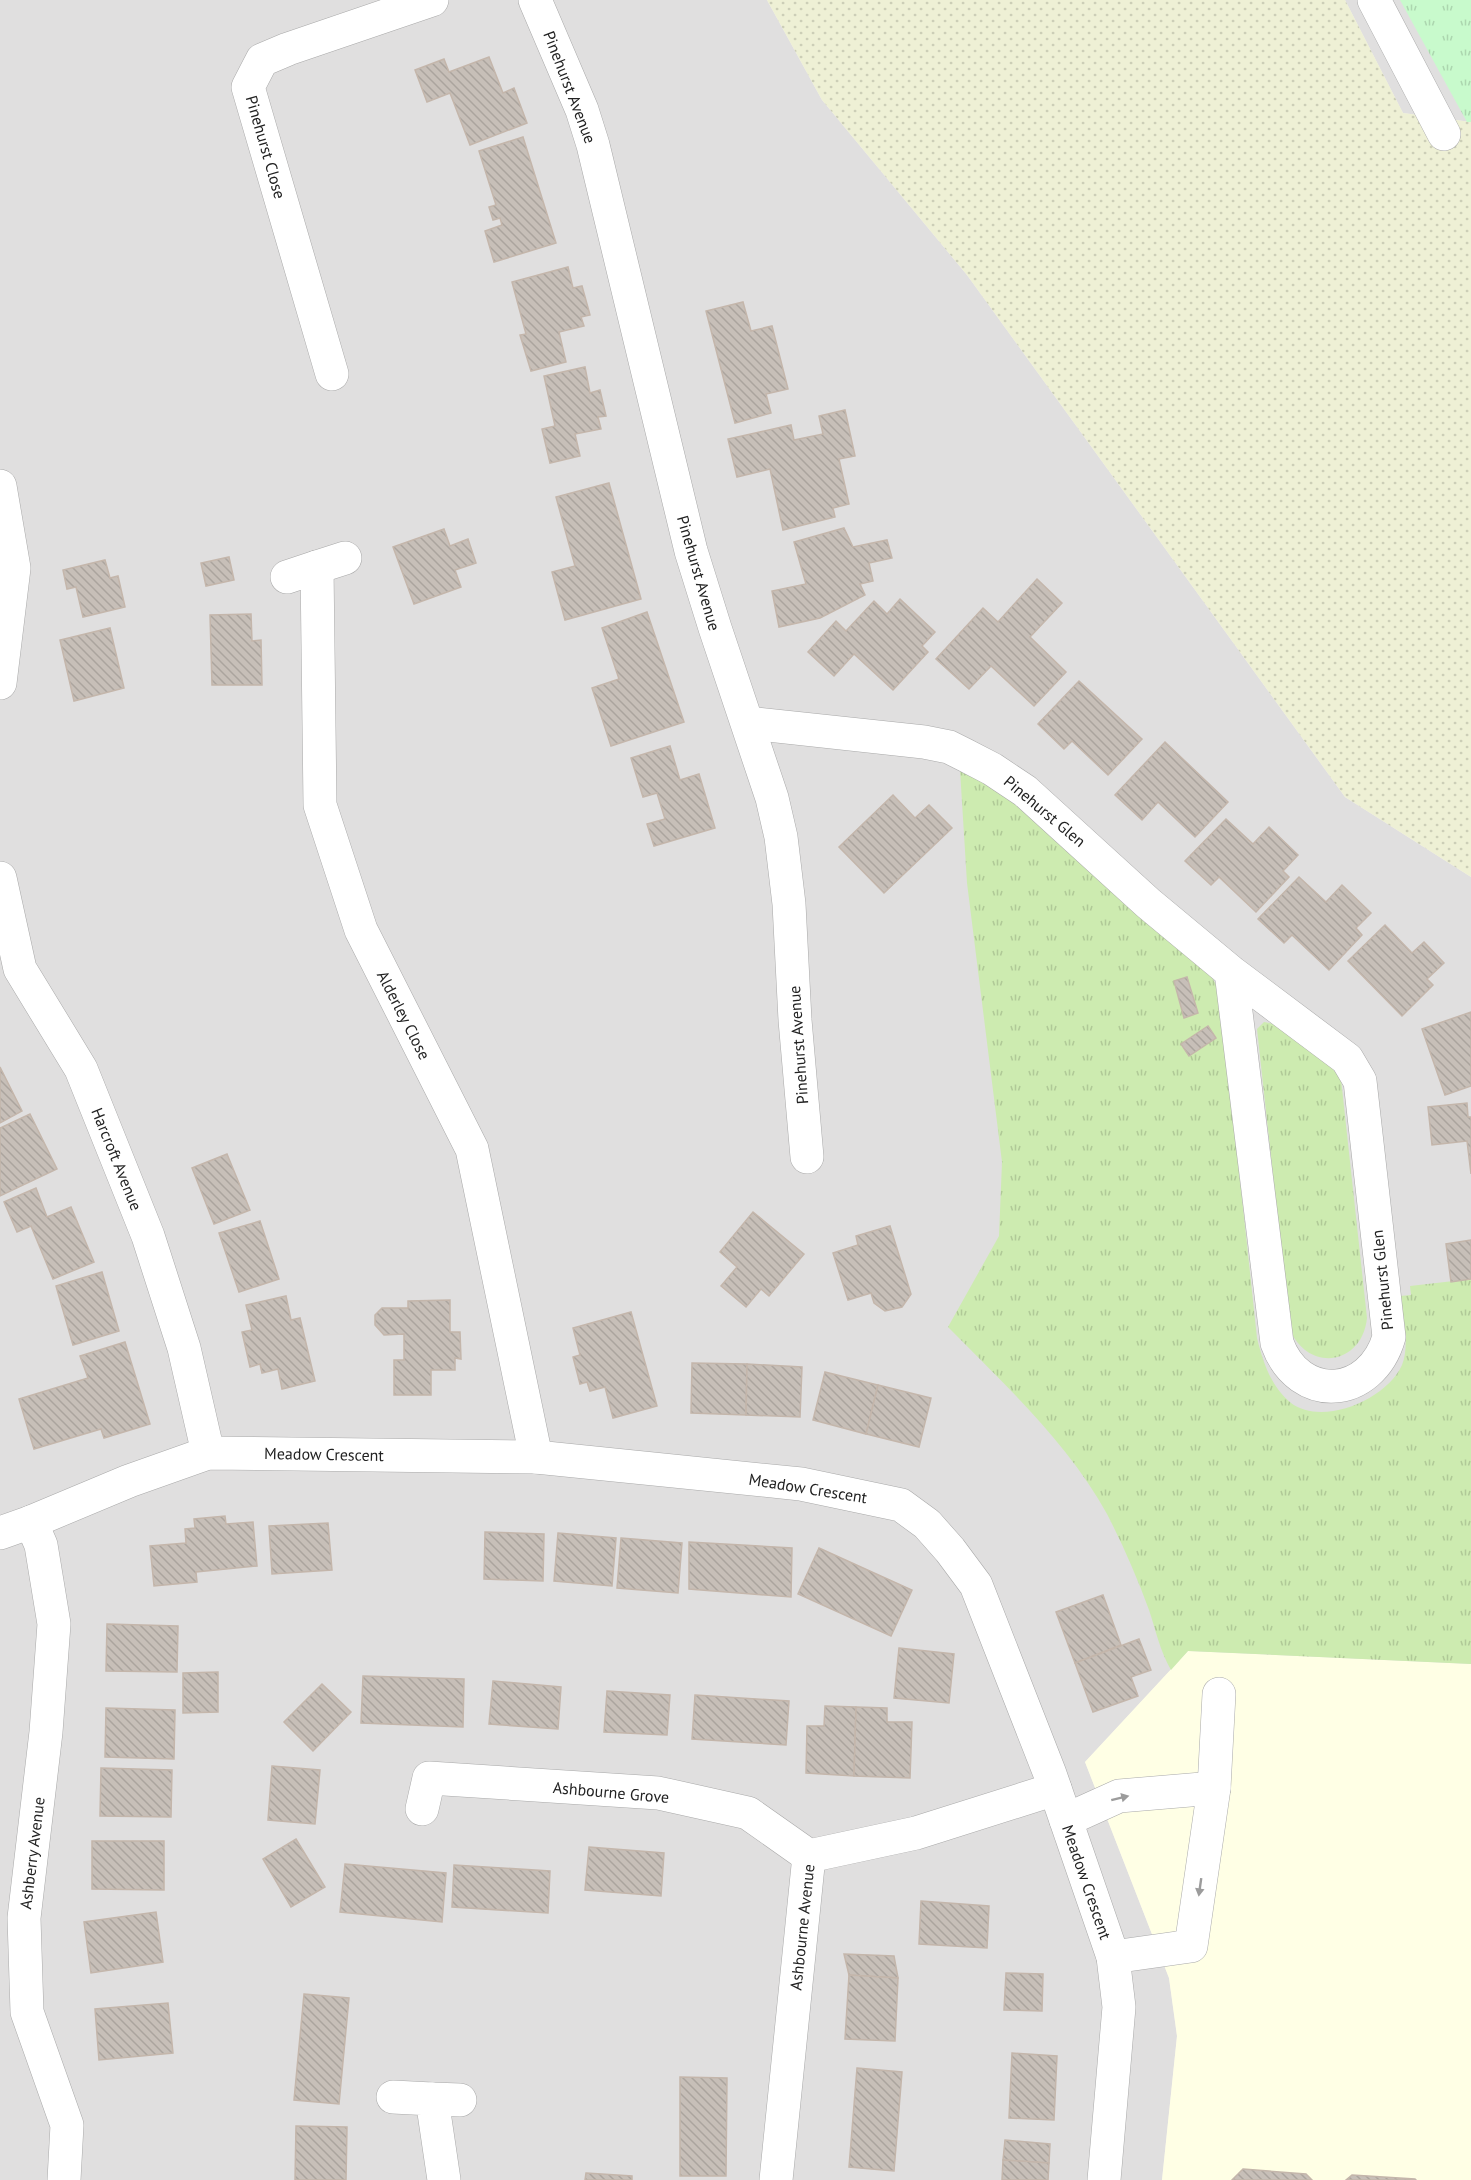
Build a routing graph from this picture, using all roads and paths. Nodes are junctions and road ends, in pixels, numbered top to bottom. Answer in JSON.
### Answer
{"nodes":[{"id":1,"x":432,"y":0,"type":"edge"},
{"id":2,"x":535,"y":0,"type":"edge"},
{"id":3,"x":1374,"y":0,"type":"edge"},
{"id":4,"x":1444,"y":134,"type":"dead end"},
{"id":5,"x":332,"y":374,"type":"dead end"},
{"id":6,"x":0,"y":486,"type":"edge"},
{"id":7,"x":316,"y":567,"type":"dead end"},
{"id":8,"x":0,"y":683,"type":"edge"},
{"id":9,"x":748,"y":723,"type":"junction"},
{"id":10,"x":0,"y":878,"type":"edge"},
{"id":11,"x":1230,"y":972,"type":"junction"},
{"id":12,"x":807,"y":1156,"type":"dead end"},
{"id":13,"x":208,"y":1453,"type":"junction"},
{"id":14,"x":536,"y":1457,"type":"junction"},
{"id":15,"x":31,"y":1522,"type":"junction"},
{"id":16,"x":0,"y":1533,"type":"edge"},
{"id":17,"x":1219,"y":1694,"type":"dead end"},
{"id":18,"x":1214,"y":1788,"type":"junction"},
{"id":19,"x":1055,"y":1789,"type":"junction"},
{"id":20,"x":423,"y":1809,"type":"dead end"},
{"id":21,"x":1066,"y":1820,"type":"junction"},
{"id":22,"x":809,"y":1856,"type":"junction"},
{"id":23,"x":1113,"y":1958,"type":"junction"},
{"id":24,"x":393,"y":2097,"type":"dead end"},
{"id":25,"x":64,"y":2180,"type":"edge"},
{"id":26,"x":444,"y":2180,"type":"edge"},
{"id":27,"x":776,"y":2180,"type":"edge"},
{"id":28,"x":1104,"y":2180,"type":"edge"}],
"edges":[{"from":1,"to":5,"type":"street","name":"Pinehurst Close"},
{"from":2,"to":9,"type":"street","name":"Pinehurst Avenue"},
{"from":3,"to":4,"type":"street"},
{"from":6,"to":8,"type":"street"},
{"from":7,"to":14,"type":"street","name":"Alderley Close"},
{"from":9,"to":11,"type":"street","name":"Pinehurst Glen"},
{"from":9,"to":12,"type":"street","name":"Pinehurst Avenue"},
{"from":10,"to":13,"type":"street","name":"Harcroft Avenue"},
{"from":11,"to":11,"type":"street","name":"Pinehurst Glen"},
{"from":13,"to":14,"type":"street","name":"Meadow Crescent"},
{"from":13,"to":15,"type":"street","name":"Meadow Crescent"},
{"from":14,"to":19,"type":"street","name":"Meadow Crescent"},
{"from":15,"to":16,"type":"street","name":"Meadow Crescent"},
{"from":15,"to":25,"type":"street","name":"Ashberry Avenue"},
{"from":17,"to":18,"type":"street"},
{"from":21,"to":18,"type":"street","one_way":true},
{"from":18,"to":23,"type":"street","one_way":true},
{"from":19,"to":21,"type":"street","name":"Meadow Crescent"},
{"from":19,"to":22,"type":"street","name":"Ashbourne Avenue"},
{"from":20,"to":22,"type":"street","name":"Ashbourne Grove"},
{"from":21,"to":23,"type":"street","name":"Meadow Crescent"},
{"from":22,"to":27,"type":"street","name":"Ashbourne Avenue"},
{"from":23,"to":28,"type":"street","name":"Meadow Crescent"},
{"from":24,"to":26,"type":"street"}]}
